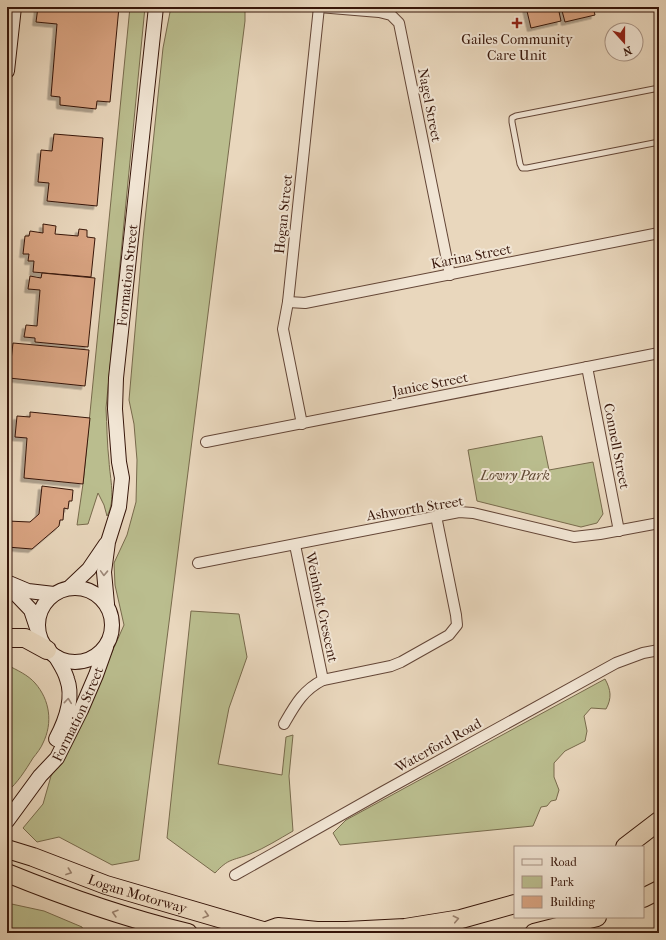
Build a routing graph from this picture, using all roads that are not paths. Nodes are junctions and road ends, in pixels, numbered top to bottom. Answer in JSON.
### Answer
{"nodes":[{"id":1,"x":14,"y":7,"type":"edge"},
{"id":2,"x":156,"y":7,"type":"edge"},
{"id":3,"x":319,"y":7,"type":"edge"},
{"id":4,"x":7,"y":71,"type":"edge"},
{"id":5,"x":659,"y":88,"type":"edge"},
{"id":6,"x":659,"y":142,"type":"edge"},
{"id":7,"x":659,"y":233,"type":"edge"},
{"id":8,"x":450,"y":274,"type":"junction"},
{"id":9,"x":288,"y":302,"type":"junction"},
{"id":10,"x":659,"y":353,"type":"edge"},
{"id":11,"x":587,"y":367,"type":"junction"},
{"id":12,"x":302,"y":424,"type":"junction"},
{"id":13,"x":206,"y":442,"type":"dead end"},
{"id":14,"x":436,"y":516,"type":"junction"},
{"id":15,"x":659,"y":523,"type":"edge"},
{"id":16,"x":619,"y":531,"type":"junction"},
{"id":17,"x":108,"y":542,"type":"junction"},
{"id":18,"x":295,"y":545,"type":"junction"},
{"id":19,"x":198,"y":563,"type":"dead end"},
{"id":20,"x":7,"y":584,"type":"edge"},
{"id":21,"x":69,"y":588,"type":"junction"},
{"id":22,"x":54,"y":594,"type":"junction"},
{"id":23,"x":107,"y":604,"type":"junction"},
{"id":24,"x":38,"y":630,"type":"junction"},
{"id":25,"x":7,"y":638,"type":"edge"},
{"id":26,"x":106,"y":647,"type":"junction"},
{"id":27,"x":659,"y":650,"type":"edge"},
{"id":28,"x":51,"y":653,"type":"junction"},
{"id":29,"x":323,"y":680,"type":"junction"},
{"id":30,"x":284,"y":724,"type":"dead end"},
{"id":31,"x":40,"y":776,"type":"junction"},
{"id":32,"x":7,"y":821,"type":"edge"},
{"id":33,"x":659,"y":821,"type":"edge"},
{"id":34,"x":7,"y":844,"type":"edge"},
{"id":35,"x":626,"y":846,"type":"edge"},
{"id":36,"x":7,"y":849,"type":"edge"},
{"id":37,"x":33,"y":857,"type":"junction"},
{"id":38,"x":7,"y":873,"type":"edge"},
{"id":39,"x":235,"y":875,"type":"dead end"},
{"id":40,"x":659,"y":890,"type":"edge"},
{"id":41,"x":644,"y":898,"type":"edge"},
{"id":42,"x":514,"y":904,"type":"edge"},
{"id":43,"x":593,"y":918,"type":"edge"},
{"id":44,"x":267,"y":932,"type":"edge"},
{"id":45,"x":188,"y":933,"type":"edge"},
{"id":46,"x":534,"y":933,"type":"edge"}],
"edges":[{"from":1,"to":4,"type":"main road"},
{"from":2,"to":17,"type":"main road","name":"Formation Street"},
{"from":3,"to":8,"type":"street","name":"Nagel Street"},
{"from":3,"to":9,"type":"street","name":"Hogan Street"},
{"from":5,"to":6,"type":"lane"},
{"from":7,"to":8,"type":"street","name":"Karina Street"},
{"from":8,"to":9,"type":"street","name":"Karina Street"},
{"from":9,"to":12,"type":"street","name":"Hogan Street"},
{"from":10,"to":11,"type":"street","name":"Janice Street"},
{"from":11,"to":12,"type":"street","name":"Janice Street"},
{"from":11,"to":16,"type":"street","name":"Connell Street"},
{"from":12,"to":13,"type":"street","name":"Janice Street"},
{"from":14,"to":16,"type":"street","name":"Ashworth Street"},
{"from":14,"to":18,"type":"street","name":"Ashworth Street"},
{"from":14,"to":29,"type":"street","name":"Weinholt Crescent"},
{"from":15,"to":16,"type":"street","name":"Ashworth Street"},
{"from":17,"to":21,"type":"main road","name":"Formation Street"},
{"from":17,"to":23,"type":"main road","name":"Formation Street","one_way":true},
{"from":18,"to":19,"type":"street","name":"Ashworth Street"},
{"from":18,"to":29,"type":"street","name":"Weinholt Crescent"},
{"from":20,"to":22,"type":"main road"},
{"from":20,"to":24,"type":"main road"},
{"from":21,"to":22,"type":"main road"},
{"from":21,"to":23,"type":"main road"},
{"from":22,"to":24,"type":"main road"},
{"from":23,"to":26,"type":"main road"},
{"from":24,"to":28,"type":"main road"},
{"from":25,"to":28,"type":"highway"},
{"from":26,"to":28,"type":"main road"},
{"from":26,"to":31,"type":"main road","name":"Formation Street"},
{"from":27,"to":39,"type":"street","name":"Waterford Road"},
{"from":31,"to":28,"type":"main road","name":"Formation Street","one_way":true},
{"from":29,"to":30,"type":"street"},
{"from":31,"to":32,"type":"main road","name":"Formation Street"},
{"from":33,"to":35,"type":"highway"},
{"from":34,"to":37,"type":"highway"},
{"from":36,"to":37,"type":"highway","name":"Logan Motorway"},
{"from":37,"to":44,"type":"highway","name":"Logan Motorway","one_way":true},
{"from":45,"to":38,"type":"highway","name":"Logan Motorway","one_way":true},
{"from":40,"to":41,"type":"highway"},
{"from":44,"to":42,"type":"highway","one_way":true},
{"from":43,"to":46,"type":"highway"}]}
